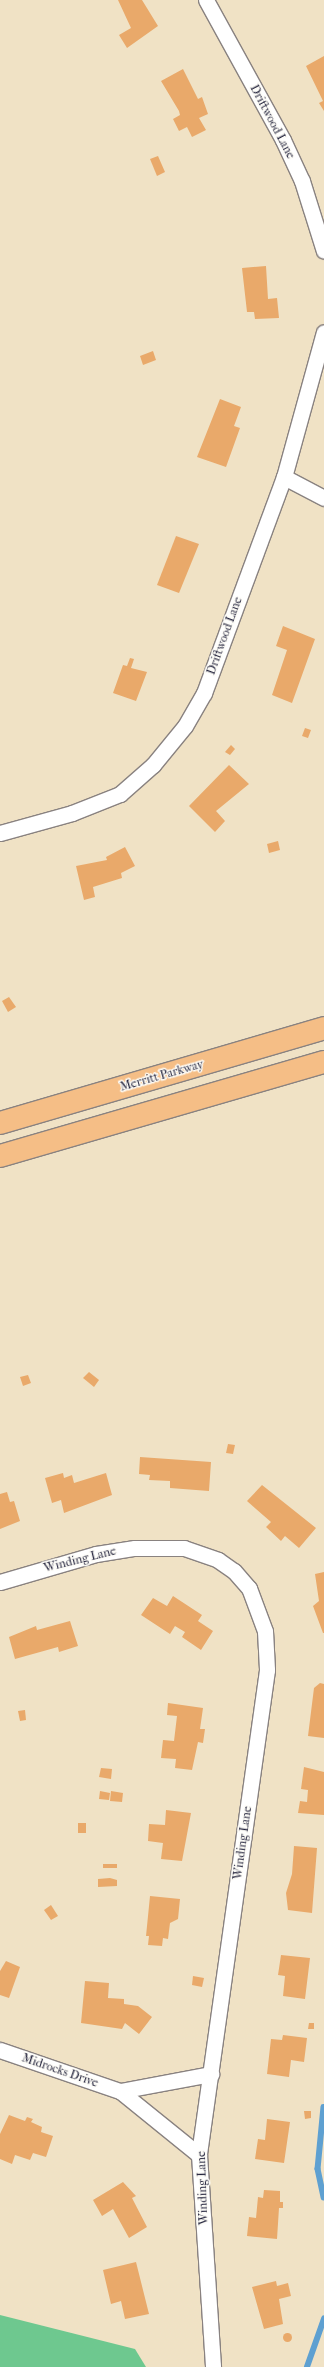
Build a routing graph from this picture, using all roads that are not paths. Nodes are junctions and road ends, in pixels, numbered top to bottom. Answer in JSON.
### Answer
{"nodes":[{"id":1,"x":206,"y":0,"type":"edge"},
{"id":2,"x":324,"y":250,"type":"edge"},
{"id":3,"x":324,"y":332,"type":"edge"},
{"id":4,"x":284,"y":477,"type":"junction"},
{"id":5,"x":324,"y":498,"type":"edge"},
{"id":6,"x":0,"y":833,"type":"edge"},
{"id":7,"x":324,"y":1028,"type":"edge"},
{"id":8,"x":324,"y":1062,"type":"edge"},
{"id":9,"x":0,"y":1123,"type":"edge"},
{"id":10,"x":0,"y":1156,"type":"edge"},
{"id":11,"x":0,"y":1582,"type":"edge"},
{"id":12,"x":0,"y":2050,"type":"edge"},
{"id":13,"x":211,"y":2074,"type":"junction"},
{"id":14,"x":120,"y":2091,"type":"junction"},
{"id":15,"x":200,"y":2156,"type":"junction"},
{"id":16,"x":212,"y":2367,"type":"edge"}],
"edges":[{"from":1,"to":2,"type":"street","name":"Driftwood Lane"},
{"from":3,"to":4,"type":"street","name":"Driftwood Lane"},
{"from":4,"to":5,"type":"street"},
{"from":4,"to":6,"type":"street","name":"Driftwood Lane"},
{"from":7,"to":9,"type":"highway","name":"Merritt Parkway"},
{"from":8,"to":10,"type":"highway"},
{"from":11,"to":13,"type":"street","name":"Winding Lane"},
{"from":12,"to":14,"type":"street","name":"Midrocks Drive"},
{"from":13,"to":14,"type":"street","name":"Midrocks Drive"},
{"from":13,"to":15,"type":"street","name":"Winding Lane"},
{"from":14,"to":15,"type":"street","name":"Midrocks Drive"},
{"from":15,"to":16,"type":"street","name":"Winding Lane"}]}
